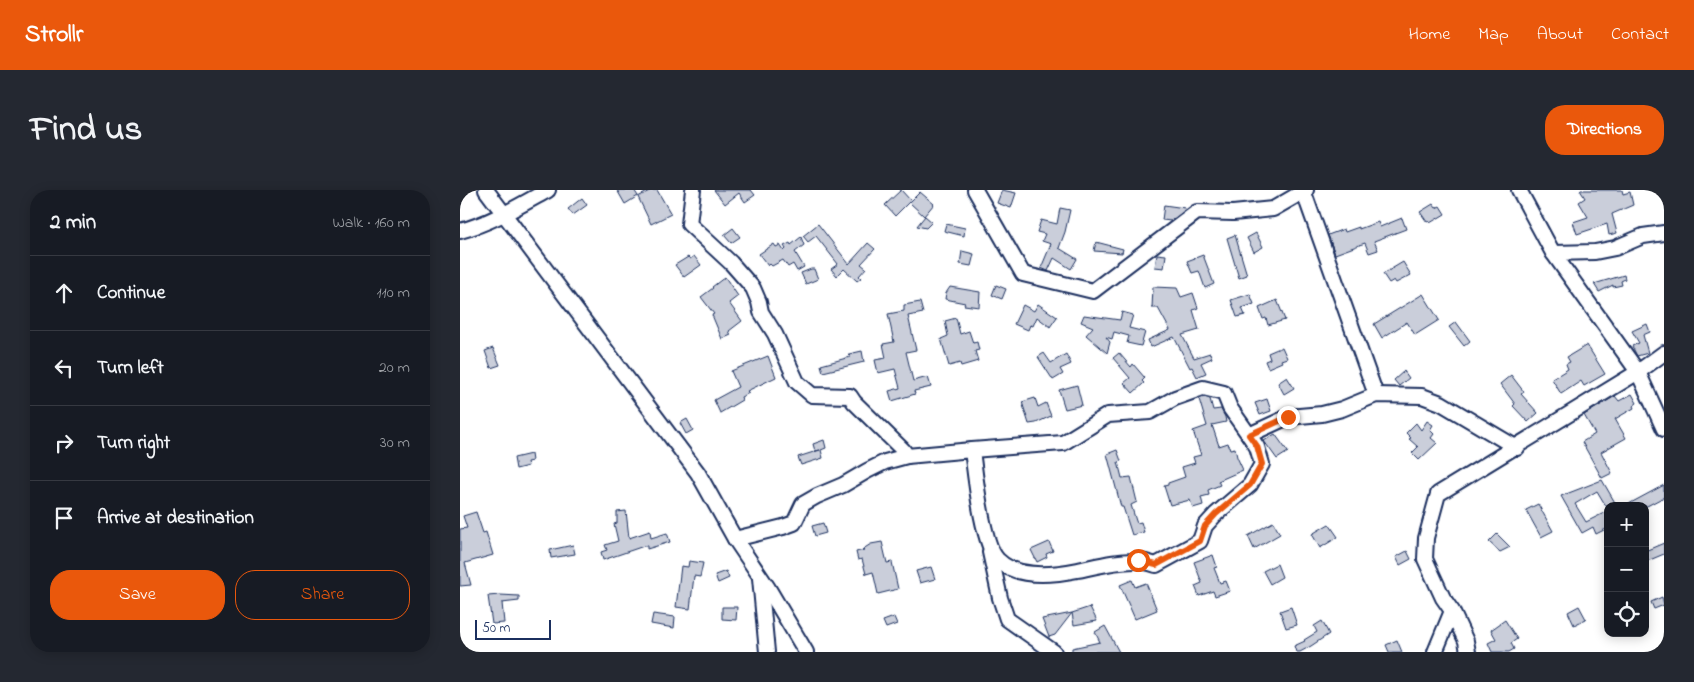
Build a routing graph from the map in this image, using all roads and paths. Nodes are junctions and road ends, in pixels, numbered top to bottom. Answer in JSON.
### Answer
{"nodes":[{"id":1,"x":486,"y":190,"type":"edge"},
{"id":2,"x":548,"y":190,"type":"edge"},
{"id":3,"x":693,"y":190,"type":"edge"},
{"id":4,"x":974,"y":190,"type":"edge"},
{"id":5,"x":1304,"y":190,"type":"edge"},
{"id":6,"x":1520,"y":190,"type":"edge"},
{"id":7,"x":504,"y":214,"type":"junction"},
{"id":8,"x":460,"y":231,"type":"edge"},
{"id":9,"x":1664,"y":233,"type":"edge"},
{"id":10,"x":1553,"y":253,"type":"junction"},
{"id":11,"x":1664,"y":353,"type":"edge"},
{"id":12,"x":1638,"y":372,"type":"junction"},
{"id":13,"x":1376,"y":395,"type":"junction"},
{"id":14,"x":1664,"y":429,"type":"edge"},
{"id":15,"x":1249,"y":435,"type":"junction"},
{"id":16,"x":1517,"y":448,"type":"junction"},
{"id":17,"x":972,"y":450,"type":"junction"},
{"id":18,"x":907,"y":456,"type":"junction"},
{"id":19,"x":735,"y":539,"type":"junction"},
{"id":20,"x":989,"y":548,"type":"junction"},
{"id":21,"x":760,"y":575,"type":"junction"},
{"id":22,"x":1452,"y":611,"type":"junction"},
{"id":23,"x":767,"y":652,"type":"edge"},
{"id":24,"x":806,"y":652,"type":"edge"},
{"id":25,"x":1054,"y":652,"type":"edge"},
{"id":26,"x":1435,"y":652,"type":"edge"},
{"id":27,"x":1468,"y":652,"type":"edge"}],
"edges":[{"from":1,"to":7,"type":"street"},
{"from":2,"to":7,"type":"street"},
{"from":3,"to":18,"type":"street"},
{"from":4,"to":5,"type":"street"},
{"from":5,"to":13,"type":"street"},
{"from":6,"to":10,"type":"street"},
{"from":7,"to":8,"type":"street"},
{"from":7,"to":19,"type":"street"},
{"from":9,"to":10,"type":"street"},
{"from":10,"to":12,"type":"street"},
{"from":11,"to":12,"type":"street"},
{"from":12,"to":14,"type":"street"},
{"from":12,"to":16,"type":"street"},
{"from":13,"to":15,"type":"street"},
{"from":13,"to":16,"type":"street"},
{"from":15,"to":17,"type":"street"},
{"from":15,"to":20,"type":"street"},
{"from":16,"to":22,"type":"street"},
{"from":17,"to":18,"type":"street"},
{"from":17,"to":20,"type":"street"},
{"from":18,"to":19,"type":"street"},
{"from":19,"to":21,"type":"street"},
{"from":20,"to":25,"type":"street"},
{"from":21,"to":23,"type":"street"},
{"from":21,"to":24,"type":"street"},
{"from":22,"to":26,"type":"street"},
{"from":22,"to":27,"type":"street"}]}
